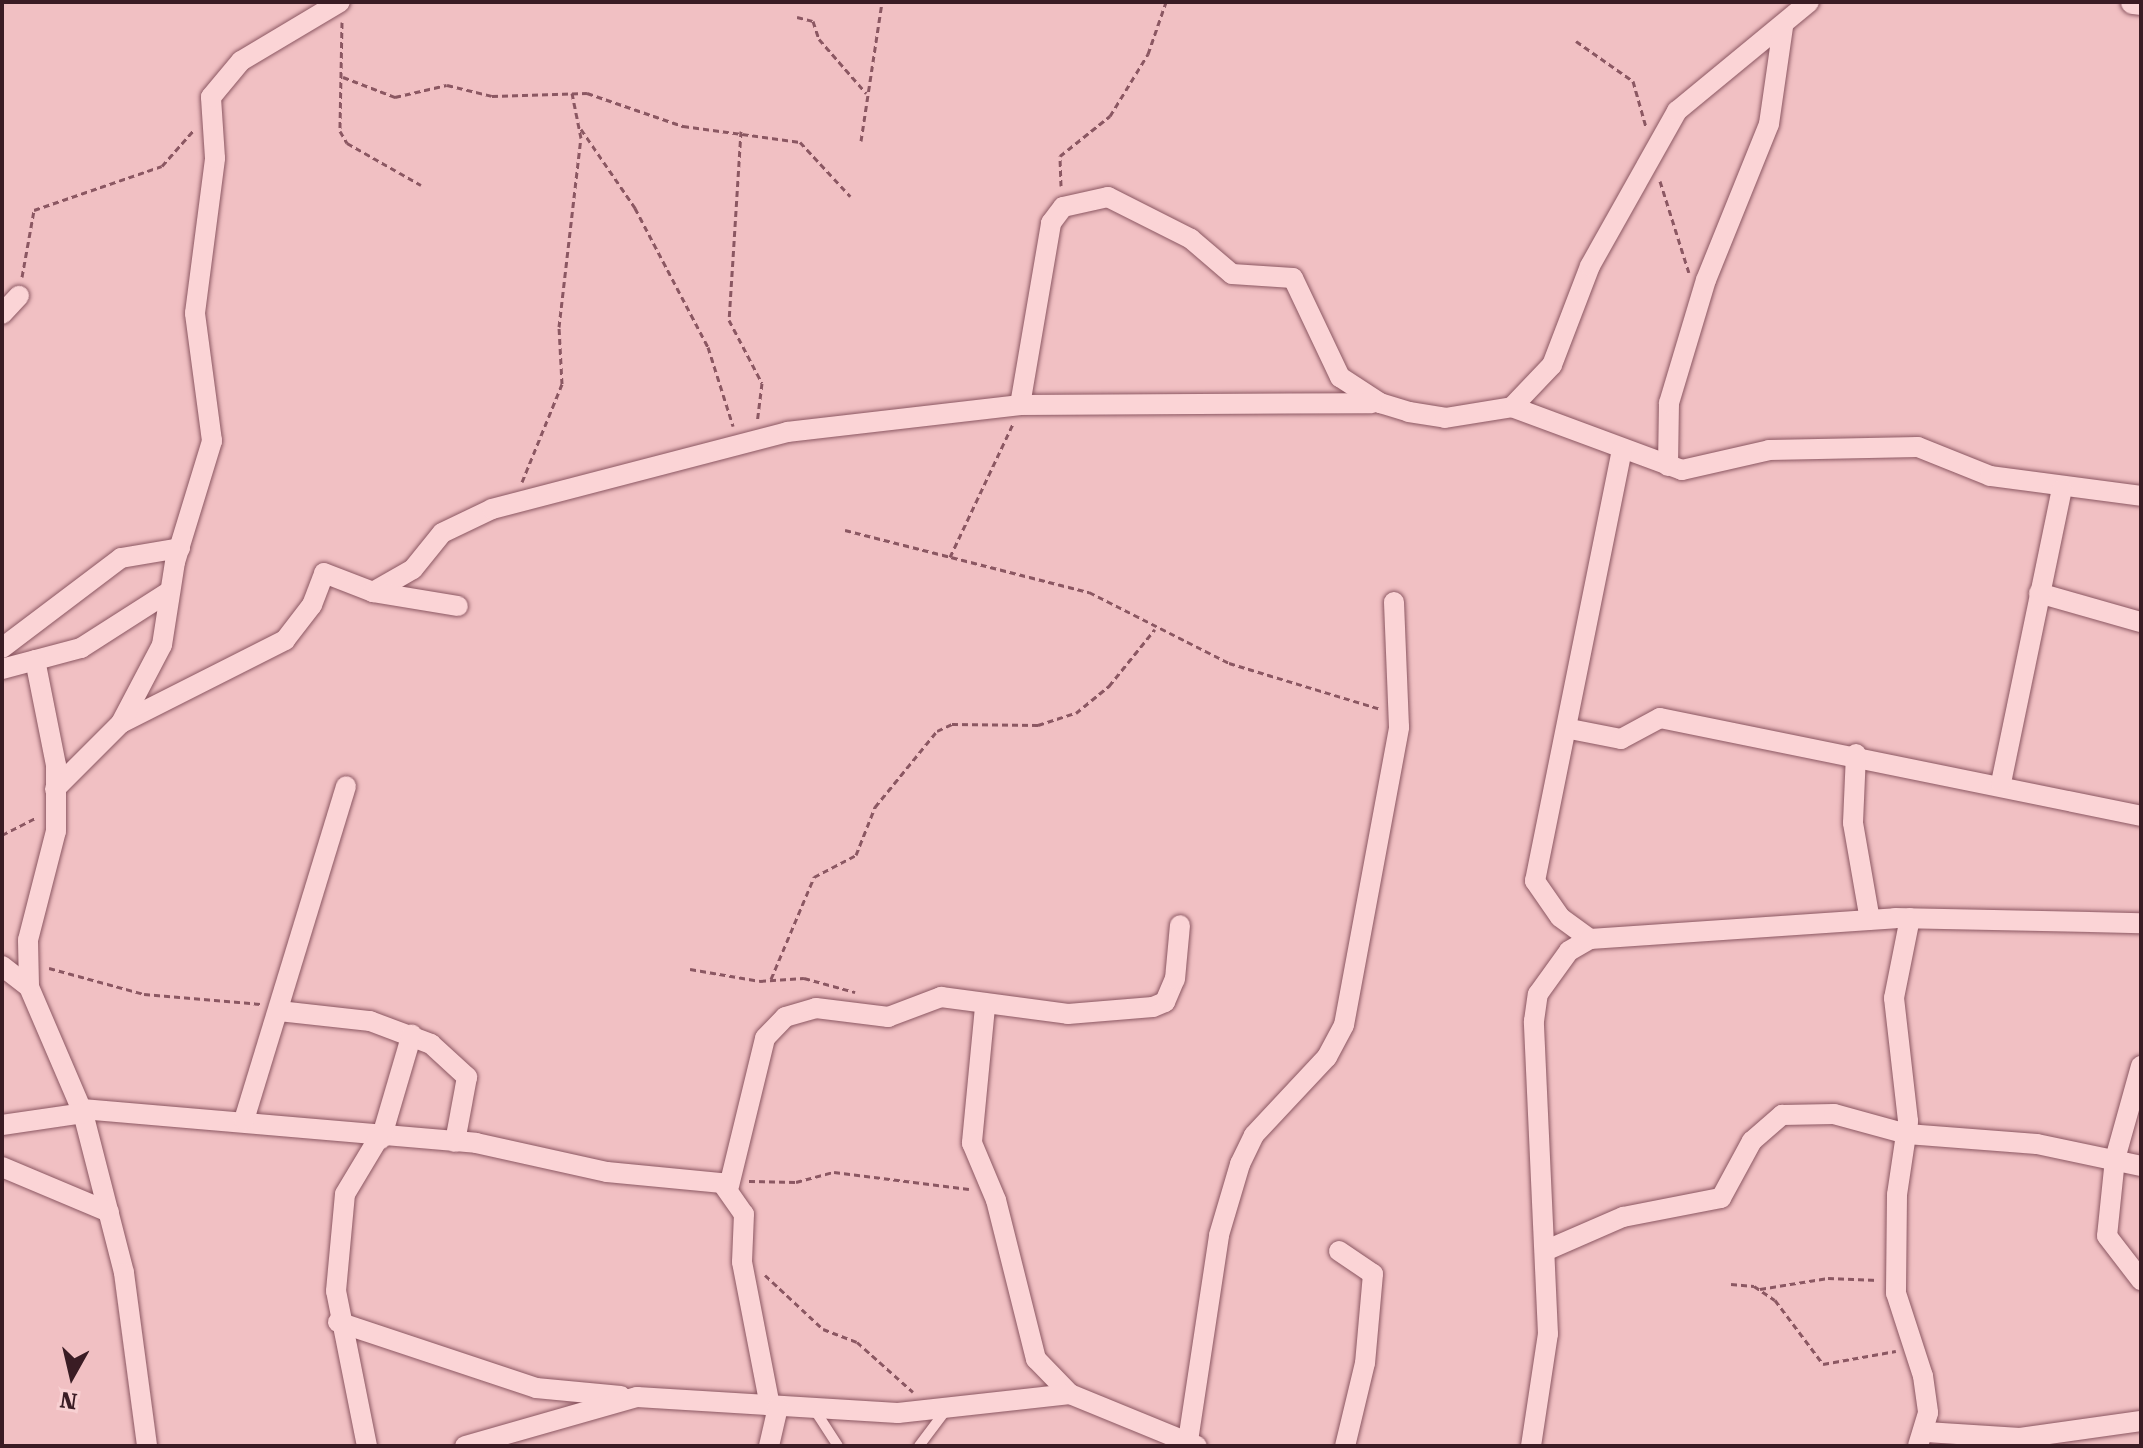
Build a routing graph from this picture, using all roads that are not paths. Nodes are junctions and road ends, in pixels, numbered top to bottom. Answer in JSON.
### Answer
{"nodes":[{"id":1,"x":340,"y":2,"type":"edge"},
{"id":2,"x":1809,"y":2,"type":"edge"},
{"id":3,"x":2133,"y":2,"type":"edge"},
{"id":4,"x":2141,"y":3,"type":"edge"},
{"id":5,"x":1783,"y":27,"type":"junction"},
{"id":6,"x":19,"y":296,"type":"road end"},
{"id":7,"x":2,"y":314,"type":"edge"},
{"id":8,"x":1380,"y":403,"type":"junction"},
{"id":9,"x":1020,"y":405,"type":"junction"},
{"id":10,"x":1512,"y":407,"type":"junction"},
{"id":11,"x":1622,"y":449,"type":"junction"},
{"id":12,"x":1668,"y":466,"type":"junction"},
{"id":13,"x":2062,"y":489,"type":"junction"},
{"id":14,"x":2141,"y":496,"type":"edge"},
{"id":15,"x":180,"y":548,"type":"junction"},
{"id":16,"x":170,"y":591,"type":"junction"},
{"id":17,"x":373,"y":592,"type":"junction"},
{"id":18,"x":2039,"y":593,"type":"junction"},
{"id":19,"x":1394,"y":602,"type":"dead end"},
{"id":20,"x":458,"y":606,"type":"dead end"},
{"id":21,"x":2141,"y":622,"type":"edge"},
{"id":22,"x":2,"y":648,"type":"edge"},
{"id":23,"x":35,"y":660,"type":"junction"},
{"id":24,"x":2,"y":669,"type":"edge"},
{"id":25,"x":121,"y":723,"type":"junction"},
{"id":26,"x":1570,"y":729,"type":"junction"},
{"id":27,"x":1856,"y":754,"type":"junction"},
{"id":28,"x":2001,"y":783,"type":"junction"},
{"id":29,"x":346,"y":786,"type":"dead end"},
{"id":30,"x":55,"y":797,"type":"junction"},
{"id":31,"x":2141,"y":816,"type":"edge"},
{"id":32,"x":1910,"y":918,"type":"junction"},
{"id":33,"x":1870,"y":920,"type":"junction"},
{"id":34,"x":2141,"y":923,"type":"edge"},
{"id":35,"x":1180,"y":925,"type":"dead end"},
{"id":36,"x":1590,"y":939,"type":"junction"},
{"id":37,"x":10,"y":963,"type":"edge"},
{"id":38,"x":985,"y":1007,"type":"junction"},
{"id":39,"x":280,"y":1008,"type":"junction"},
{"id":40,"x":412,"y":1034,"type":"junction"},
{"id":41,"x":2141,"y":1066,"type":"edge"},
{"id":42,"x":83,"y":1111,"type":"junction"},
{"id":43,"x":244,"y":1120,"type":"junction"},
{"id":44,"x":2,"y":1125,"type":"edge"},
{"id":45,"x":1907,"y":1134,"type":"junction"},
{"id":46,"x":380,"y":1139,"type":"junction"},
{"id":47,"x":455,"y":1142,"type":"junction"},
{"id":48,"x":2115,"y":1159,"type":"junction"},
{"id":49,"x":2141,"y":1166,"type":"edge"},
{"id":50,"x":2,"y":1167,"type":"edge"},
{"id":51,"x":730,"y":1182,"type":"junction"},
{"id":52,"x":109,"y":1212,"type":"junction"},
{"id":53,"x":1547,"y":1250,"type":"junction"},
{"id":54,"x":1339,"y":1251,"type":"dead end"},
{"id":55,"x":2141,"y":1280,"type":"edge"},
{"id":56,"x":338,"y":1322,"type":"junction"},
{"id":57,"x":1070,"y":1394,"type":"junction"},
{"id":58,"x":637,"y":1397,"type":"junction"},
{"id":59,"x":774,"y":1406,"type":"junction"},
{"id":60,"x":938,"y":1410,"type":"junction"},
{"id":61,"x":816,"y":1412,"type":"junction"},
{"id":62,"x":2141,"y":1421,"type":"edge"},
{"id":63,"x":1922,"y":1439,"type":"edge"},
{"id":64,"x":1192,"y":1444,"type":"edge"},
{"id":65,"x":147,"y":1446,"type":"edge"},
{"id":66,"x":367,"y":1446,"type":"edge"},
{"id":67,"x":465,"y":1446,"type":"edge"},
{"id":68,"x":769,"y":1446,"type":"edge"},
{"id":69,"x":838,"y":1446,"type":"edge"},
{"id":70,"x":919,"y":1446,"type":"edge"},
{"id":71,"x":1345,"y":1446,"type":"edge"},
{"id":72,"x":1531,"y":1446,"type":"edge"}],
"edges":[{"from":1,"to":15,"type":"street"},
{"from":2,"to":5,"type":"street"},
{"from":3,"to":4,"type":"street"},
{"from":5,"to":10,"type":"street"},
{"from":5,"to":12,"type":"street"},
{"from":6,"to":7,"type":"street"},
{"from":8,"to":9,"type":"street"},
{"from":8,"to":9,"type":"street"},
{"from":8,"to":10,"type":"street"},
{"from":9,"to":17,"type":"street"},
{"from":10,"to":11,"type":"street"},
{"from":11,"to":12,"type":"street"},
{"from":11,"to":26,"type":"street"},
{"from":12,"to":13,"type":"street"},
{"from":13,"to":14,"type":"street"},
{"from":13,"to":18,"type":"street"},
{"from":15,"to":16,"type":"street"},
{"from":15,"to":22,"type":"street"},
{"from":16,"to":23,"type":"street"},
{"from":16,"to":25,"type":"street"},
{"from":17,"to":20,"type":"street"},
{"from":17,"to":25,"type":"street"},
{"from":18,"to":21,"type":"street"},
{"from":18,"to":28,"type":"street"},
{"from":19,"to":64,"type":"street"},
{"from":23,"to":24,"type":"street"},
{"from":23,"to":30,"type":"street"},
{"from":25,"to":30,"type":"street"},
{"from":26,"to":27,"type":"street"},
{"from":26,"to":36,"type":"street"},
{"from":27,"to":28,"type":"street"},
{"from":27,"to":33,"type":"street"},
{"from":28,"to":31,"type":"street"},
{"from":29,"to":39,"type":"street"},
{"from":30,"to":37,"type":"street"},
{"from":32,"to":33,"type":"street"},
{"from":32,"to":34,"type":"street"},
{"from":32,"to":45,"type":"street"},
{"from":33,"to":36,"type":"street"},
{"from":35,"to":38,"type":"street"},
{"from":36,"to":53,"type":"street"},
{"from":37,"to":42,"type":"street"},
{"from":38,"to":51,"type":"street"},
{"from":38,"to":57,"type":"street"},
{"from":39,"to":40,"type":"street"},
{"from":39,"to":43,"type":"street"},
{"from":40,"to":46,"type":"street"},
{"from":40,"to":47,"type":"street"},
{"from":41,"to":48,"type":"street"},
{"from":42,"to":43,"type":"street"},
{"from":42,"to":44,"type":"street"},
{"from":42,"to":52,"type":"street"},
{"from":43,"to":46,"type":"street"},
{"from":45,"to":48,"type":"street"},
{"from":45,"to":53,"type":"street"},
{"from":45,"to":63,"type":"street"},
{"from":46,"to":47,"type":"street"},
{"from":46,"to":56,"type":"street"},
{"from":47,"to":51,"type":"street"},
{"from":48,"to":49,"type":"street"},
{"from":48,"to":55,"type":"street"},
{"from":50,"to":52,"type":"street"},
{"from":51,"to":59,"type":"street"},
{"from":52,"to":65,"type":"street"},
{"from":53,"to":72,"type":"street"},
{"from":54,"to":71,"type":"street"},
{"from":56,"to":58,"type":"street"},
{"from":56,"to":66,"type":"street"},
{"from":57,"to":60,"type":"street"},
{"from":57,"to":64,"type":"street"},
{"from":58,"to":59,"type":"street"},
{"from":58,"to":67,"type":"street"},
{"from":59,"to":61,"type":"street"},
{"from":59,"to":68,"type":"street"},
{"from":60,"to":61,"type":"street"},
{"from":60,"to":70,"type":"lane"},
{"from":61,"to":69,"type":"lane"},
{"from":62,"to":63,"type":"street"}]}
